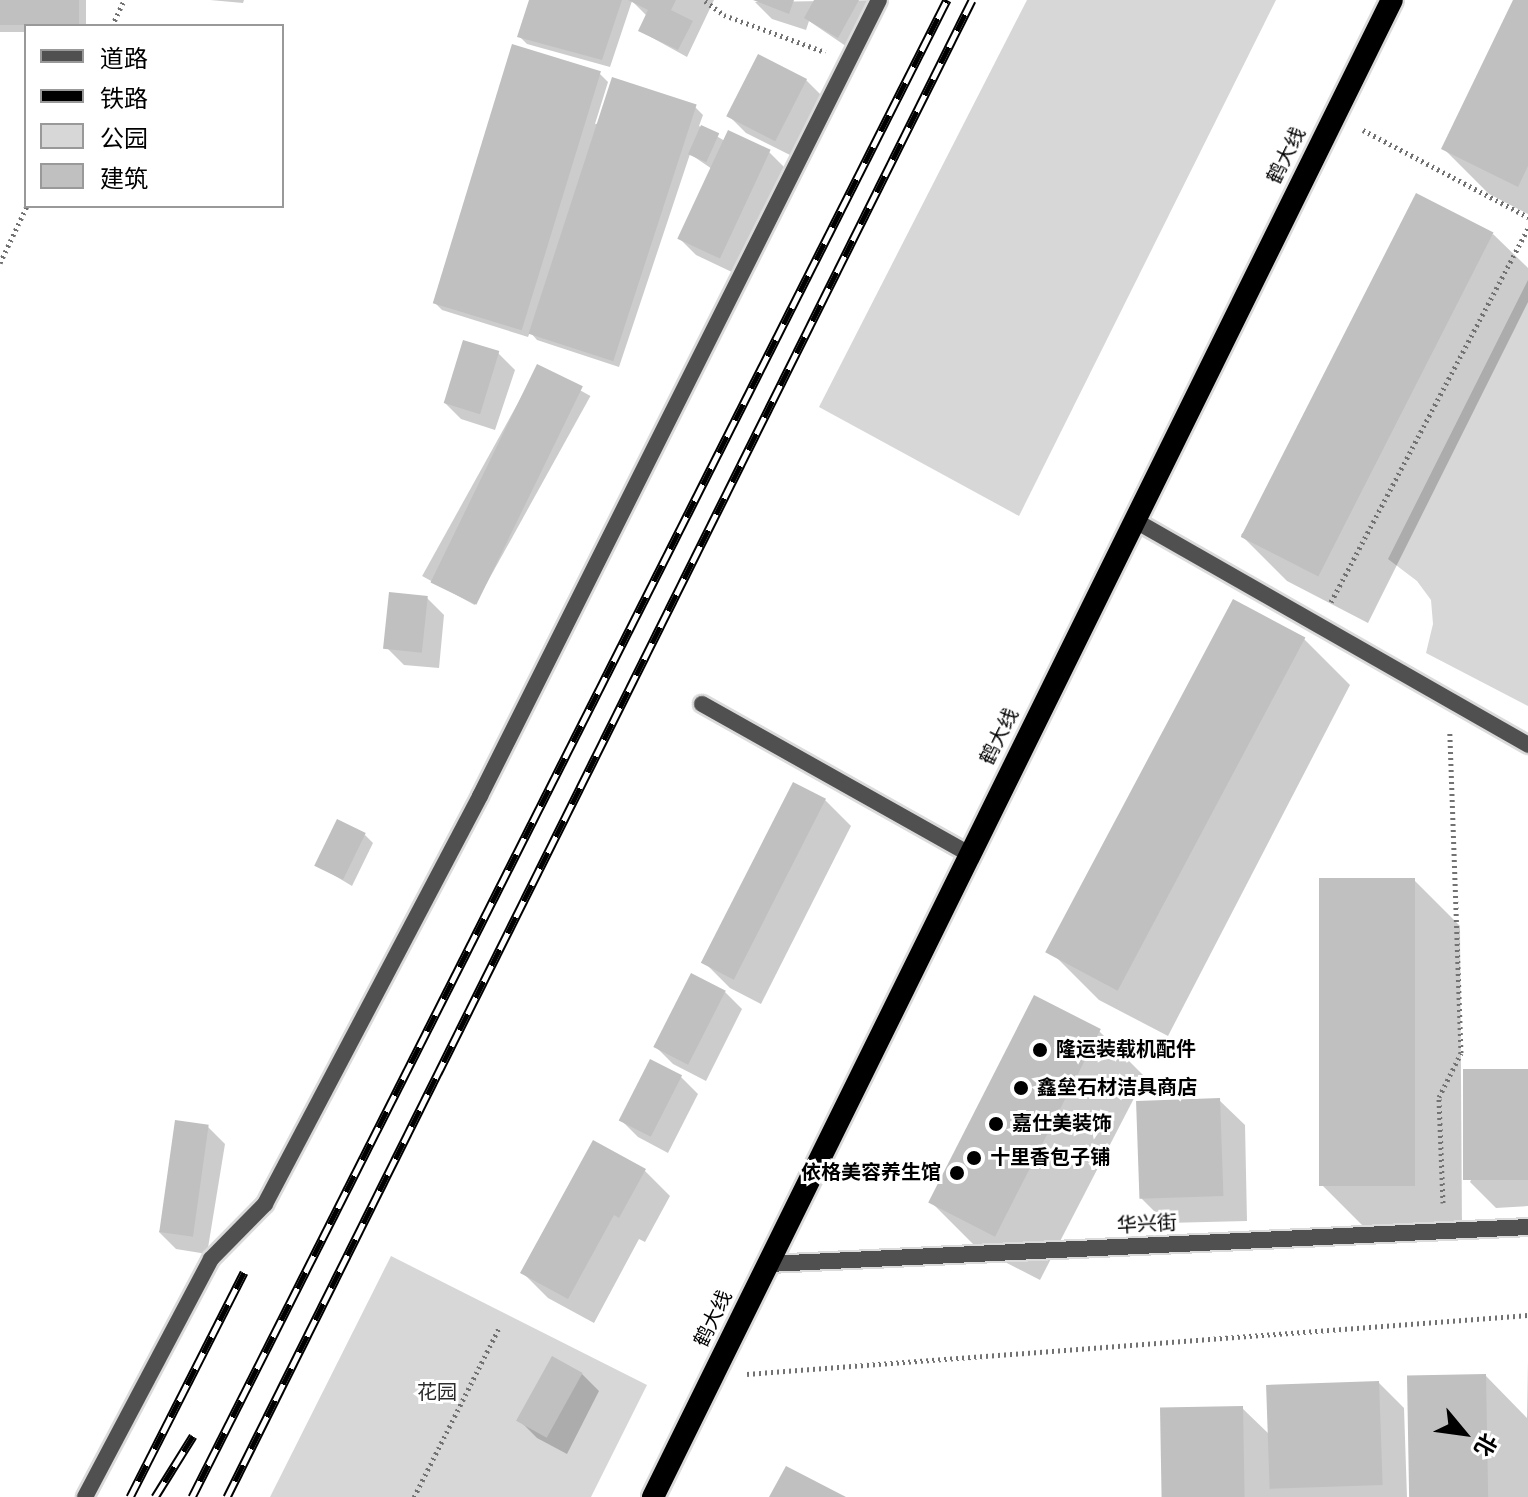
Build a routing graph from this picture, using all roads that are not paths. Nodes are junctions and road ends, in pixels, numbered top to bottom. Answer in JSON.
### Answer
{"nodes":[{"id":1,"x":879,"y":0,"type":"edge"},
{"id":2,"x":1392,"y":0,"type":"edge"},
{"id":3,"x":1134,"y":520,"type":"junction"},
{"id":4,"x":702,"y":704,"type":"dead end"},
{"id":5,"x":1528,"y":745,"type":"edge"},
{"id":6,"x":969,"y":854,"type":"junction"},
{"id":7,"x":1528,"y":1227,"type":"edge"},
{"id":8,"x":769,"y":1264,"type":"junction"},
{"id":9,"x":85,"y":1497,"type":"edge"},
{"id":10,"x":653,"y":1497,"type":"edge"}],
"edges":[{"from":1,"to":9,"type":"street"},
{"from":2,"to":3,"type":"highway","name":"鹤大线"},
{"from":3,"to":5,"type":"street"},
{"from":3,"to":6,"type":"highway","name":"鹤大线"},
{"from":4,"to":6,"type":"street"},
{"from":6,"to":8,"type":"highway","name":"鹤大线"},
{"from":7,"to":8,"type":"street","name":"华兴街"},
{"from":8,"to":10,"type":"highway","name":"鹤大线"}]}
